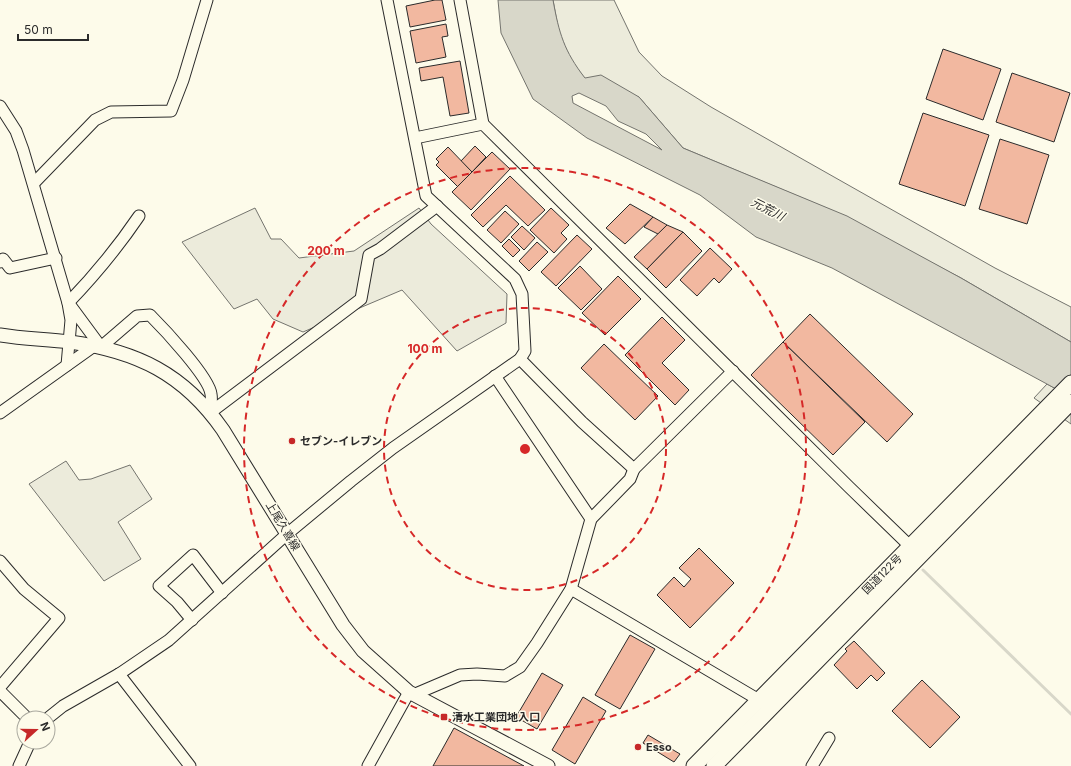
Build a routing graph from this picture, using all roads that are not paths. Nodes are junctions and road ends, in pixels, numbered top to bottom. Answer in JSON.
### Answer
{"nodes":[{"id":1,"x":207,"y":0,"type":"edge"},
{"id":2,"x":387,"y":0,"type":"edge"},
{"id":3,"x":460,"y":0,"type":"edge"},
{"id":4,"x":0,"y":106,"type":"edge"},
{"id":5,"x":483,"y":124,"type":"junction"},
{"id":6,"x":415,"y":138,"type":"junction"},
{"id":7,"x":34,"y":183,"type":"junction"},
{"id":8,"x":437,"y":206,"type":"junction"},
{"id":9,"x":139,"y":216,"type":"dead end"},
{"id":10,"x":56,"y":258,"type":"junction"},
{"id":11,"x":0,"y":262,"type":"edge"},
{"id":12,"x":68,"y":303,"type":"junction"},
{"id":13,"x":0,"y":335,"type":"edge"},
{"id":14,"x":69,"y":342,"type":"junction"},
{"id":15,"x":98,"y":346,"type":"junction"},
{"id":16,"x":520,"y":359,"type":"junction"},
{"id":17,"x":68,"y":365,"type":"junction"},
{"id":18,"x":733,"y":371,"type":"junction"},
{"id":19,"x":495,"y":376,"type":"junction"},
{"id":20,"x":1071,"y":383,"type":"edge"},
{"id":21,"x":1071,"y":402,"type":"edge"},
{"id":22,"x":211,"y":412,"type":"junction"},
{"id":23,"x":0,"y":413,"type":"edge"},
{"id":24,"x":1039,"y":424,"type":"junction"},
{"id":25,"x":634,"y":470,"type":"junction"},
{"id":26,"x":591,"y":519,"type":"junction"},
{"id":27,"x":288,"y":534,"type":"junction"},
{"id":28,"x":916,"y":551,"type":"junction"},
{"id":29,"x":0,"y":561,"type":"edge"},
{"id":30,"x":571,"y":589,"type":"junction"},
{"id":31,"x":222,"y":593,"type":"junction"},
{"id":32,"x":192,"y":620,"type":"junction"},
{"id":33,"x":119,"y":674,"type":"junction"},
{"id":34,"x":0,"y":687,"type":"edge"},
{"id":35,"x":0,"y":692,"type":"edge"},
{"id":36,"x":411,"y":694,"type":"junction"},
{"id":37,"x":765,"y":704,"type":"junction"},
{"id":38,"x":19,"y":710,"type":"edge"},
{"id":39,"x":56,"y":712,"type":"edge"},
{"id":40,"x":829,"y":738,"type":"dead end"},
{"id":41,"x":26,"y":750,"type":"edge"},
{"id":42,"x":19,"y":766,"type":"edge"},
{"id":43,"x":190,"y":766,"type":"edge"},
{"id":44,"x":368,"y":766,"type":"edge"},
{"id":45,"x":548,"y":766,"type":"edge"},
{"id":46,"x":694,"y":766,"type":"edge"},
{"id":47,"x":714,"y":766,"type":"edge"},
{"id":48,"x":812,"y":766,"type":"edge"}],
"edges":[{"from":1,"to":7,"type":"street"},
{"from":2,"to":6,"type":"street"},
{"from":3,"to":5,"type":"street"},
{"from":4,"to":7,"type":"street"},
{"from":5,"to":6,"type":"street"},
{"from":5,"to":18,"type":"street"},
{"from":6,"to":8,"type":"street"},
{"from":7,"to":10,"type":"street"},
{"from":8,"to":16,"type":"street"},
{"from":8,"to":22,"type":"street"},
{"from":9,"to":12,"type":"street"},
{"from":10,"to":11,"type":"street"},
{"from":10,"to":12,"type":"street"},
{"from":12,"to":14,"type":"street"},
{"from":12,"to":15,"type":"street"},
{"from":13,"to":14,"type":"main road","name":"上尾久喜線"},
{"from":14,"to":15,"type":"main road","name":"上尾久喜線"},
{"from":14,"to":17,"type":"street"},
{"from":15,"to":17,"type":"street"},
{"from":15,"to":22,"type":"main road","name":"上尾久喜線"},
{"from":15,"to":22,"type":"street"},
{"from":16,"to":19,"type":"street"},
{"from":16,"to":25,"type":"street"},
{"from":17,"to":23,"type":"street"},
{"from":18,"to":25,"type":"street"},
{"from":18,"to":28,"type":"street"},
{"from":19,"to":26,"type":"street"},
{"from":19,"to":27,"type":"street"},
{"from":20,"to":24,"type":"highway","name":"国道122号"},
{"from":21,"to":24,"type":"highway","name":"国道122号"},
{"from":22,"to":27,"type":"main road","name":"上尾久喜線"},
{"from":24,"to":28,"type":"highway","name":"国道122号"},
{"from":25,"to":26,"type":"street"},
{"from":26,"to":30,"type":"street"},
{"from":27,"to":31,"type":"street"},
{"from":27,"to":36,"type":"main road","name":"上尾久喜線"},
{"from":28,"to":37,"type":"highway","name":"国道122号"},
{"from":29,"to":34,"type":"street"},
{"from":30,"to":36,"type":"street"},
{"from":30,"to":37,"type":"street"},
{"from":31,"to":32,"type":"street"},
{"from":31,"to":32,"type":"street"},
{"from":32,"to":33,"type":"street"},
{"from":33,"to":39,"type":"street"},
{"from":33,"to":43,"type":"street"},
{"from":35,"to":38,"type":"street"},
{"from":36,"to":44,"type":"street"},
{"from":36,"to":45,"type":"main road","name":"上尾久喜線"},
{"from":37,"to":46,"type":"highway","name":"国道122号"},
{"from":37,"to":47,"type":"highway","name":"国道122号"},
{"from":40,"to":48,"type":"street"},
{"from":41,"to":42,"type":"street"}]}
